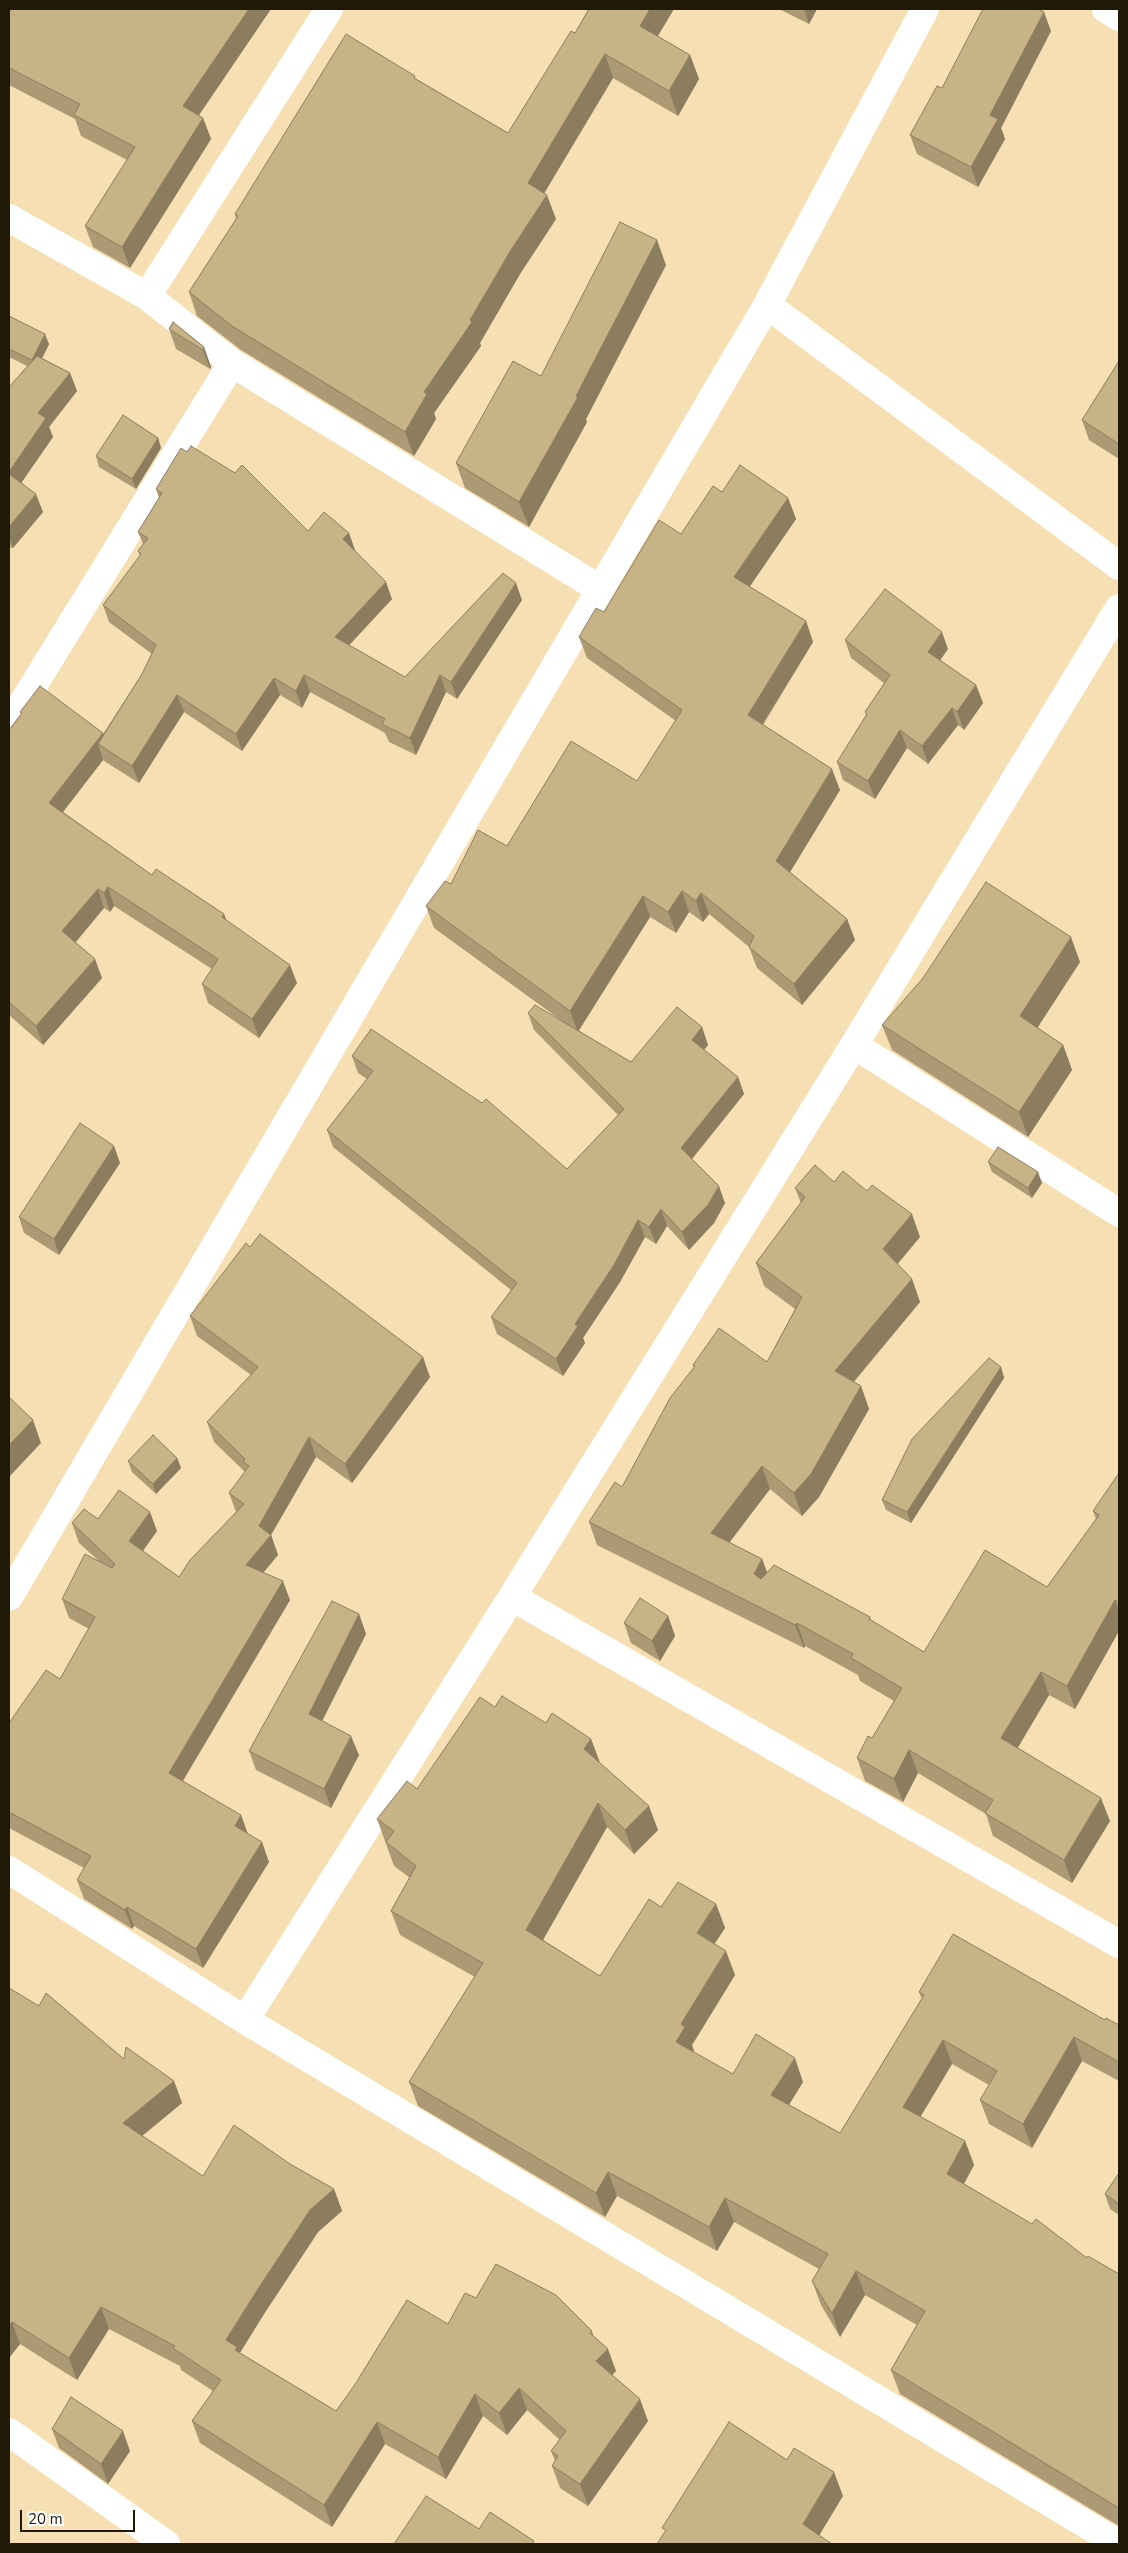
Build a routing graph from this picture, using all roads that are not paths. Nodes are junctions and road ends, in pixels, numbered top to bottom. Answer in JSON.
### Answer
{"nodes":[{"id":1,"x":329,"y":9,"type":"edge"},
{"id":2,"x":925,"y":9,"type":"edge"},
{"id":3,"x":1106,"y":9,"type":"edge"},
{"id":4,"x":1119,"y":17,"type":"edge"},
{"id":5,"x":9,"y":218,"type":"edge"},
{"id":6,"x":147,"y":296,"type":"junction"},
{"id":7,"x":766,"y":305,"type":"junction"},
{"id":8,"x":232,"y":363,"type":"junction"},
{"id":9,"x":1119,"y":566,"type":"edge"},
{"id":10,"x":600,"y":589,"type":"junction"},
{"id":11,"x":1119,"y":608,"type":"edge"},
{"id":12,"x":9,"y":725,"type":"edge"},
{"id":13,"x":854,"y":1045,"type":"junction"},
{"id":14,"x":1119,"y":1213,"type":"edge"},
{"id":15,"x":9,"y":1597,"type":"edge"},
{"id":16,"x":512,"y":1597,"type":"junction"},
{"id":17,"x":9,"y":1870,"type":"edge"},
{"id":18,"x":1119,"y":1944,"type":"edge"},
{"id":19,"x":245,"y":2020,"type":"junction"},
{"id":20,"x":9,"y":2432,"type":"edge"},
{"id":21,"x":166,"y":2544,"type":"edge"},
{"id":22,"x":1119,"y":2544,"type":"edge"}],
"edges":[{"from":1,"to":6,"type":"street"},
{"from":2,"to":7,"type":"street"},
{"from":3,"to":4,"type":"street"},
{"from":5,"to":6,"type":"street"},
{"from":6,"to":8,"type":"street"},
{"from":7,"to":9,"type":"street"},
{"from":7,"to":10,"type":"street"},
{"from":8,"to":10,"type":"street"},
{"from":8,"to":12,"type":"street"},
{"from":10,"to":15,"type":"street"},
{"from":11,"to":13,"type":"street"},
{"from":13,"to":14,"type":"street"},
{"from":13,"to":16,"type":"street"},
{"from":16,"to":18,"type":"street"},
{"from":16,"to":19,"type":"street"},
{"from":17,"to":19,"type":"street"},
{"from":19,"to":22,"type":"street"},
{"from":20,"to":21,"type":"street"}]}
